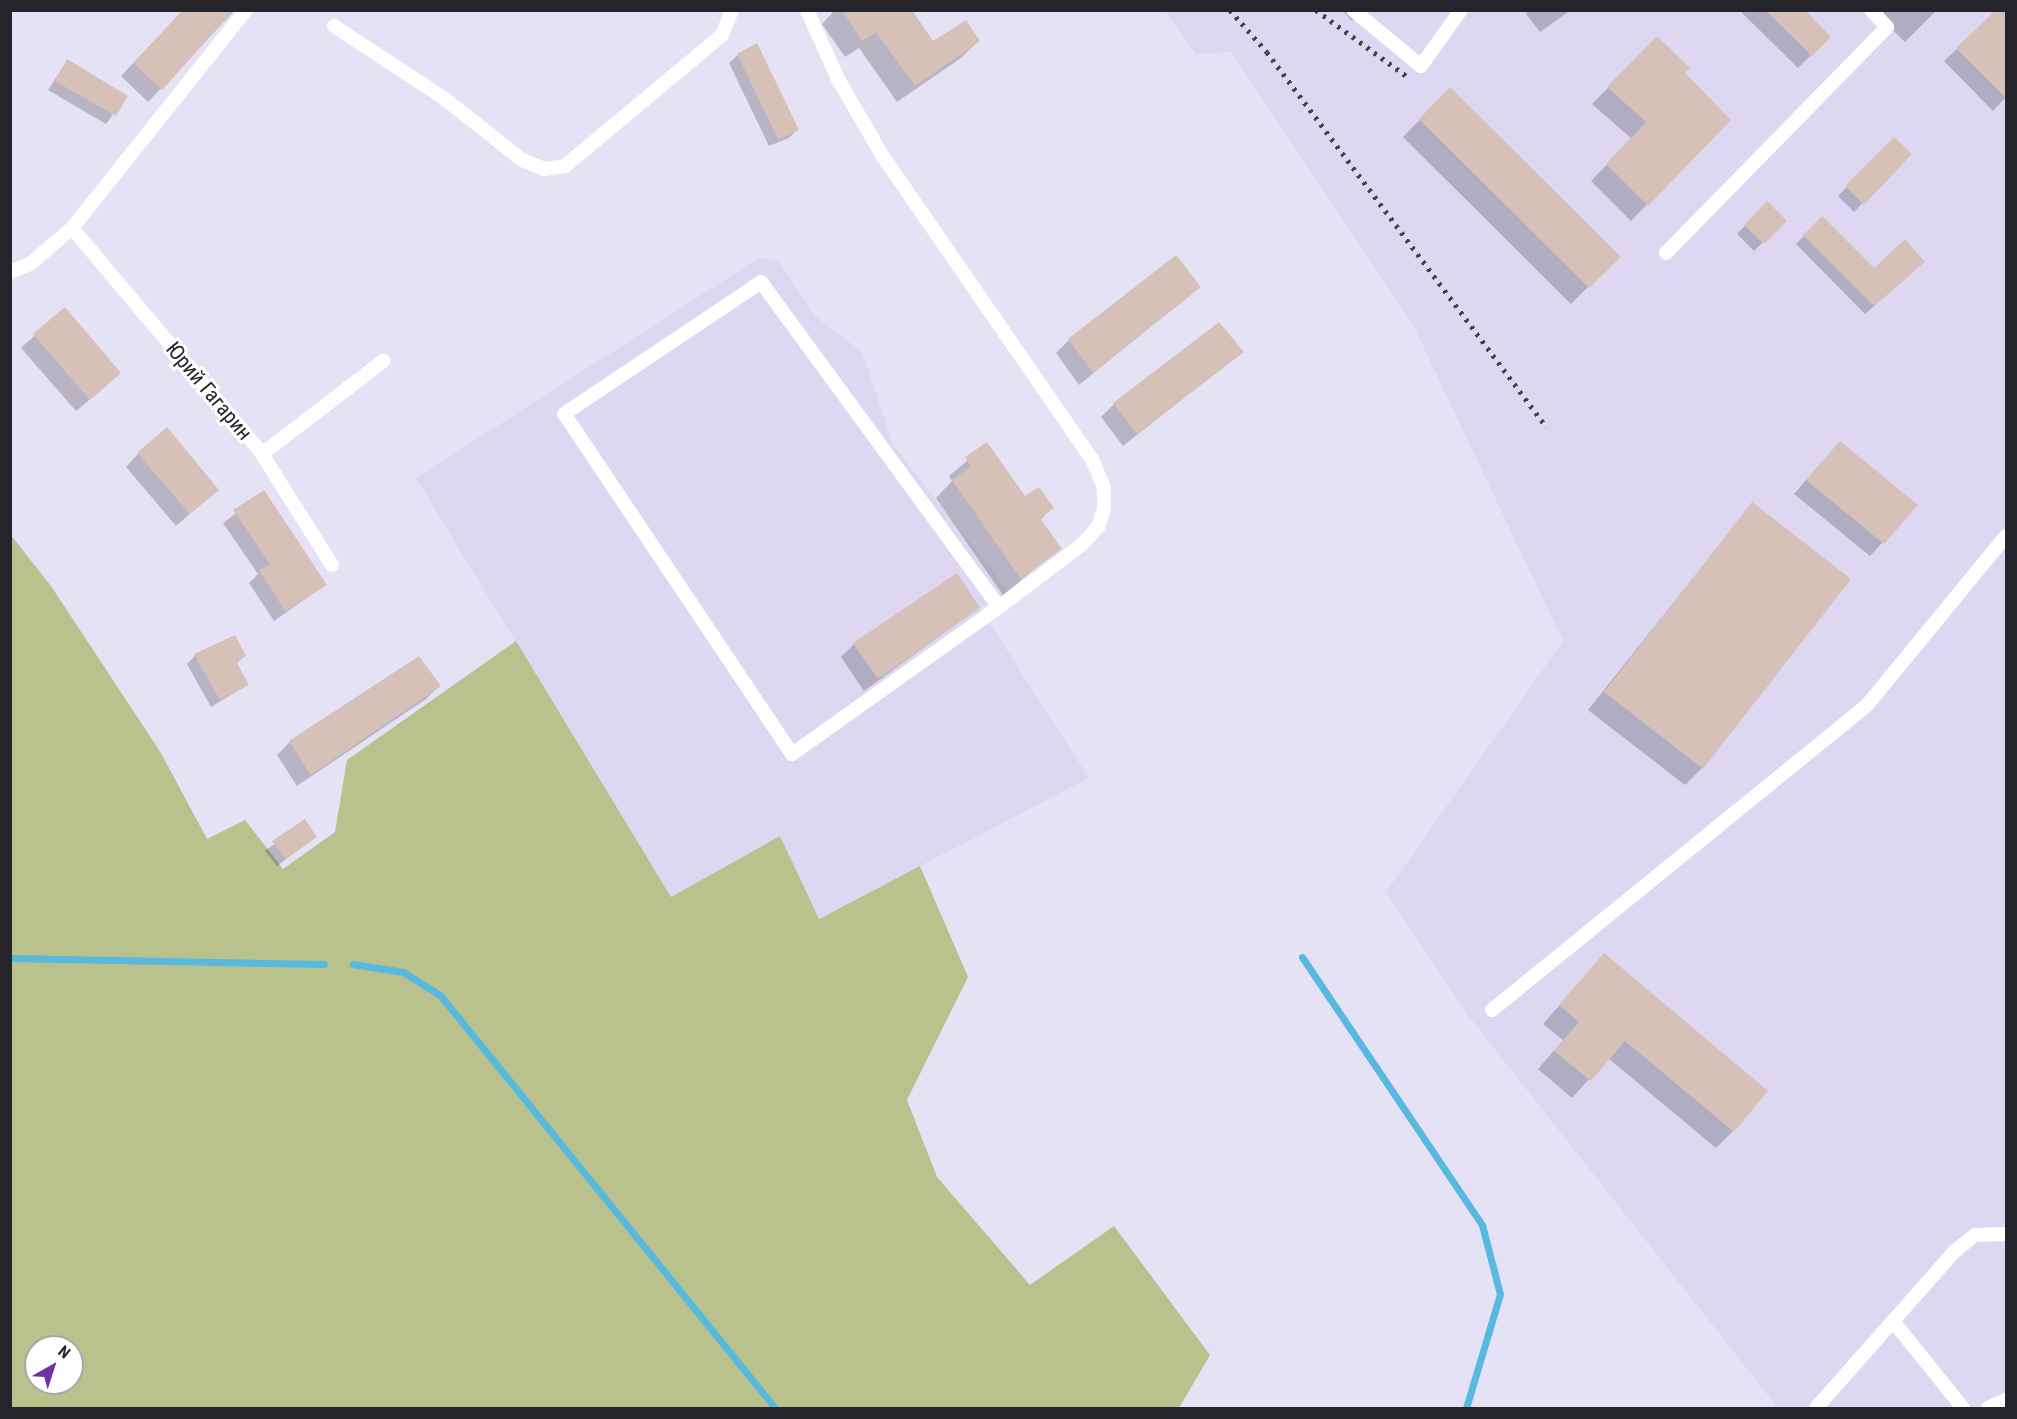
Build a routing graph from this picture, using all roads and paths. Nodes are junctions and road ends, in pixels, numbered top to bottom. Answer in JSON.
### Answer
{"nodes":[{"id":1,"x":246,"y":10,"type":"edge"},
{"id":2,"x":732,"y":10,"type":"edge"},
{"id":3,"x":807,"y":10,"type":"edge"},
{"id":4,"x":1353,"y":10,"type":"edge"},
{"id":5,"x":1461,"y":10,"type":"edge"},
{"id":6,"x":1871,"y":10,"type":"edge"},
{"id":7,"x":334,"y":26,"type":"dead end"},
{"id":8,"x":72,"y":228,"type":"junction"},
{"id":9,"x":1666,"y":253,"type":"dead end"},
{"id":10,"x":10,"y":272,"type":"edge"},
{"id":11,"x":383,"y":361,"type":"dead end"},
{"id":12,"x":262,"y":454,"type":"junction"},
{"id":13,"x":2007,"y":536,"type":"edge"},
{"id":14,"x":332,"y":565,"type":"dead end"},
{"id":15,"x":999,"y":607,"type":"junction"},
{"id":16,"x":1491,"y":1010,"type":"dead end"},
{"id":17,"x":2007,"y":1234,"type":"edge"},
{"id":18,"x":1893,"y":1321,"type":"junction"},
{"id":19,"x":2007,"y":1400,"type":"edge"},
{"id":20,"x":1816,"y":1408,"type":"edge"},
{"id":21,"x":1963,"y":1408,"type":"edge"},
{"id":22,"x":1988,"y":1408,"type":"edge"}],
"edges":[{"from":1,"to":8,"type":"lane"},
{"from":2,"to":7,"type":"lane"},
{"from":3,"to":15,"type":"lane"},
{"from":4,"to":5,"type":"lane"},
{"from":6,"to":9,"type":"lane"},
{"from":8,"to":10,"type":"lane"},
{"from":8,"to":12,"type":"lane","name":"Юрий Гагарин"},
{"from":11,"to":12,"type":"lane"},
{"from":12,"to":14,"type":"lane","name":"Юрий Гагарин"},
{"from":13,"to":16,"type":"lane"},
{"from":15,"to":15,"type":"lane"},
{"from":17,"to":18,"type":"lane"},
{"from":18,"to":20,"type":"lane"},
{"from":18,"to":21,"type":"lane"},
{"from":19,"to":22,"type":"lane"}]}
